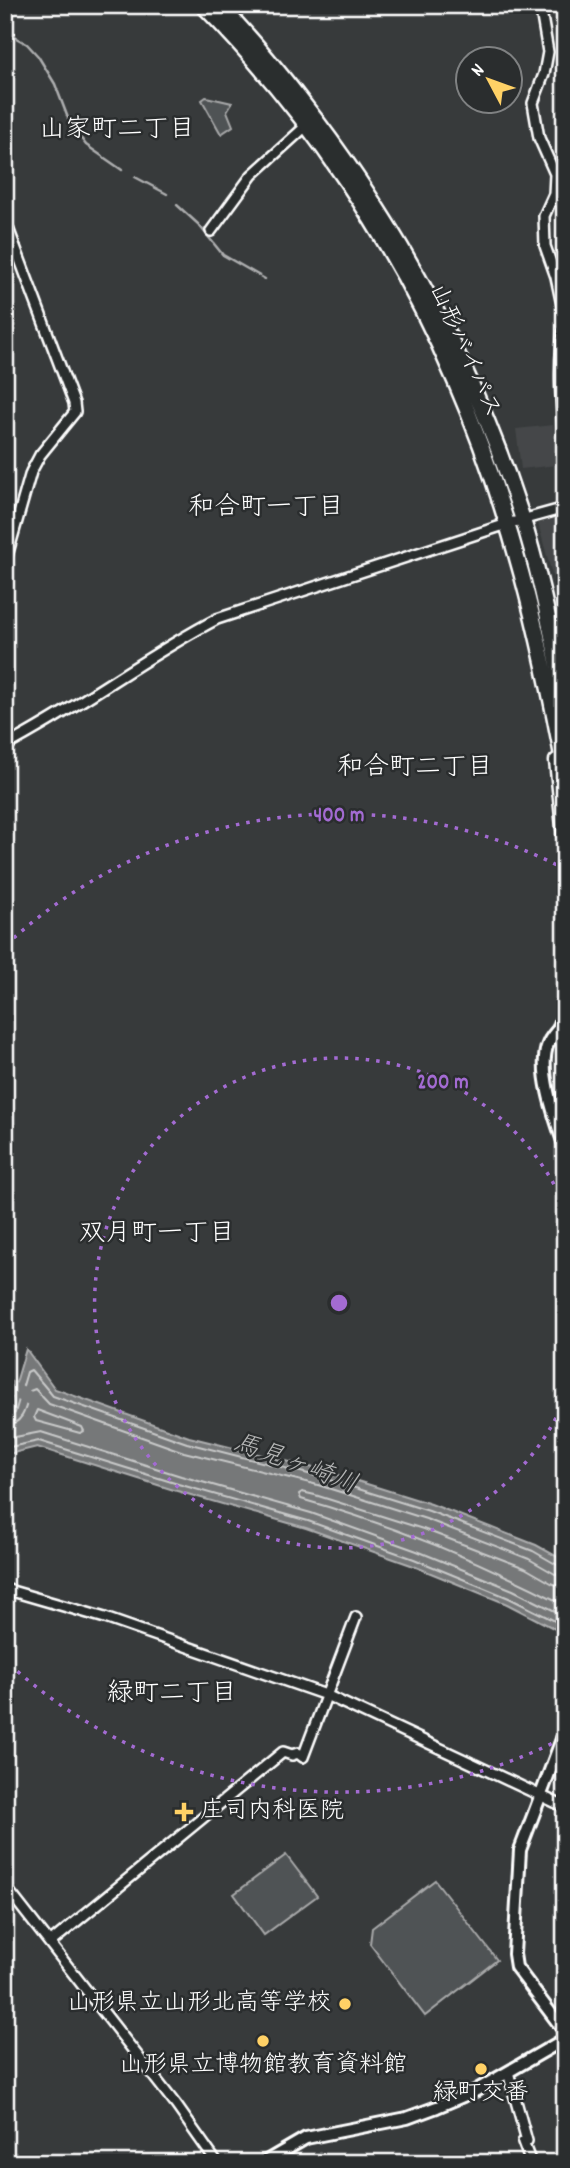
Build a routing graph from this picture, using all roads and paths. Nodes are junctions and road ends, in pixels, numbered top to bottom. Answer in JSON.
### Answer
{"nodes":[{"id":1,"x":203,"y":5,"type":"edge"},
{"id":2,"x":219,"y":5,"type":"edge"},
{"id":3,"x":540,"y":5,"type":"edge"},
{"id":4,"x":306,"y":126,"type":"junction"},
{"id":5,"x":5,"y":220,"type":"edge"},
{"id":6,"x":211,"y":231,"type":"dead end"},
{"id":7,"x":565,"y":319,"type":"edge"},
{"id":8,"x":562,"y":395,"type":"edge"},
{"id":9,"x":565,"y":449,"type":"edge"},
{"id":10,"x":565,"y":508,"type":"edge"},
{"id":11,"x":523,"y":520,"type":"junction"},
{"id":12,"x":507,"y":524,"type":"junction"},
{"id":13,"x":5,"y":563,"type":"edge"},
{"id":14,"x":559,"y":702,"type":"edge"},
{"id":15,"x":5,"y":746,"type":"edge"},
{"id":16,"x":565,"y":772,"type":"edge"},
{"id":17,"x":565,"y":836,"type":"edge"},
{"id":18,"x":563,"y":1020,"type":"edge"},
{"id":19,"x":565,"y":1147,"type":"edge"},
{"id":20,"x":5,"y":1589,"type":"edge"},
{"id":21,"x":356,"y":1617,"type":"dead end"},
{"id":22,"x":326,"y":1695,"type":"junction"},
{"id":23,"x":565,"y":1731,"type":"edge"},
{"id":24,"x":540,"y":1795,"type":"junction"},
{"id":25,"x":565,"y":1807,"type":"edge"},
{"id":26,"x":5,"y":1886,"type":"edge"},
{"id":27,"x":50,"y":1943,"type":"junction"},
{"id":28,"x":565,"y":2032,"type":"edge"},
{"id":29,"x":565,"y":2039,"type":"edge"},
{"id":30,"x":508,"y":2072,"type":"junction"},
{"id":31,"x":218,"y":2163,"type":"edge"},
{"id":32,"x":263,"y":2163,"type":"edge"},
{"id":33,"x":531,"y":2163,"type":"edge"}],
"edges":[{"from":1,"to":4,"type":"highway","name":"山形バイパス"},
{"from":2,"to":11,"type":"highway","name":"山形バイパス"},
{"from":3,"to":7,"type":"street"},
{"from":4,"to":6,"type":"street"},
{"from":4,"to":12,"type":"highway","name":"山形バイパス"},
{"from":5,"to":13,"type":"street"},
{"from":7,"to":8,"type":"street"},
{"from":8,"to":9,"type":"street"},
{"from":10,"to":11,"type":"street"},
{"from":11,"to":12,"type":"street"},
{"from":11,"to":14,"type":"highway","name":"山形バイパス"},
{"from":12,"to":14,"type":"highway","name":"山形バイパス"},
{"from":12,"to":15,"type":"street"},
{"from":14,"to":16,"type":"highway","name":"山形バイパス"},
{"from":14,"to":17,"type":"highway"},
{"from":18,"to":19,"type":"street"},
{"from":20,"to":22,"type":"street"},
{"from":21,"to":22,"type":"street"},
{"from":22,"to":24,"type":"street"},
{"from":22,"to":27,"type":"street"},
{"from":23,"to":24,"type":"street"},
{"from":24,"to":25,"type":"street"},
{"from":24,"to":28,"type":"street"},
{"from":26,"to":27,"type":"street"},
{"from":27,"to":31,"type":"street"},
{"from":29,"to":30,"type":"street"},
{"from":30,"to":32,"type":"street"},
{"from":30,"to":33,"type":"street"}]}
